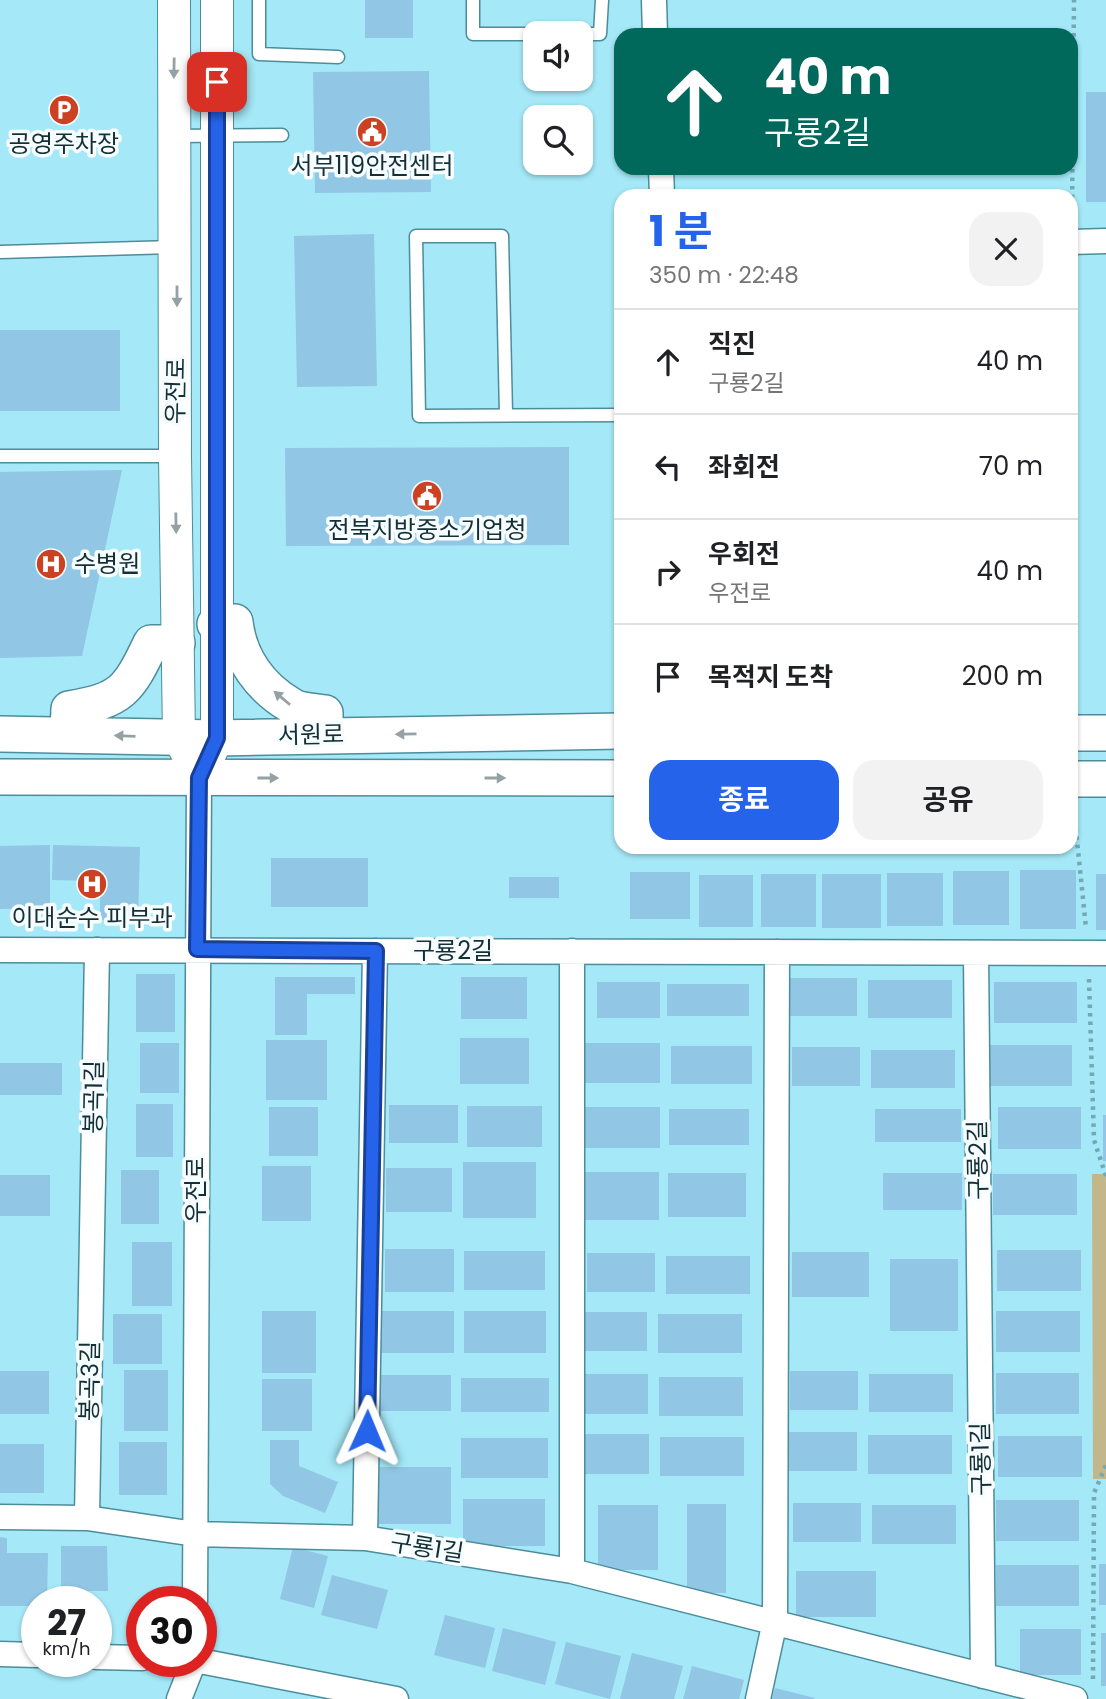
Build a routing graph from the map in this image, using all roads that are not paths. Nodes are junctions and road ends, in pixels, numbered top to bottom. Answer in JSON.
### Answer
{"nodes":[{"id":1,"x":174,"y":0,"type":"edge"},
{"id":2,"x":216,"y":0,"type":"edge"},
{"id":3,"x":259,"y":0,"type":"edge"},
{"id":4,"x":473,"y":0,"type":"edge"},
{"id":5,"x":602,"y":0,"type":"edge"},
{"id":6,"x":654,"y":0,"type":"edge"},
{"id":7,"x":656,"y":28,"type":"edge"},
{"id":8,"x":523,"y":34,"type":"edge"},
{"id":9,"x":593,"y":34,"type":"edge"},
{"id":10,"x":338,"y":57,"type":"dead end"},
{"id":11,"x":282,"y":135,"type":"dead end"},
{"id":12,"x":173,"y":136,"type":"junction"},
{"id":13,"x":217,"y":136,"type":"junction"},
{"id":14,"x":1106,"y":241,"type":"edge"},
{"id":15,"x":177,"y":247,"type":"junction"},
{"id":16,"x":1078,"y":249,"type":"edge"},
{"id":17,"x":0,"y":252,"type":"edge"},
{"id":18,"x":506,"y":414,"type":"junction"},
{"id":19,"x":614,"y":415,"type":"edge"},
{"id":20,"x":0,"y":456,"type":"edge"},
{"id":21,"x":175,"y":456,"type":"junction"},
{"id":22,"x":215,"y":624,"type":"junction"},
{"id":23,"x":177,"y":643,"type":"junction"},
{"id":24,"x":614,"y":731,"type":"edge"},
{"id":25,"x":68,"y":733,"type":"junction"},
{"id":26,"x":1078,"y":733,"type":"edge"},
{"id":27,"x":1106,"y":733,"type":"edge"},
{"id":28,"x":0,"y":734,"type":"edge"},
{"id":29,"x":325,"y":735,"type":"junction"},
{"id":30,"x":179,"y":737,"type":"junction"},
{"id":31,"x":217,"y":738,"type":"junction"},
{"id":32,"x":0,"y":777,"type":"edge"},
{"id":33,"x":199,"y":778,"type":"junction"},
{"id":34,"x":614,"y":778,"type":"edge"},
{"id":35,"x":1106,"y":779,"type":"edge"},
{"id":36,"x":1078,"y":792,"type":"edge"},
{"id":37,"x":197,"y":949,"type":"junction"},
{"id":38,"x":0,"y":950,"type":"edge"},
{"id":39,"x":97,"y":950,"type":"junction"},
{"id":40,"x":376,"y":951,"type":"junction"},
{"id":41,"x":572,"y":951,"type":"junction"},
{"id":42,"x":777,"y":952,"type":"junction"},
{"id":43,"x":976,"y":953,"type":"junction"},
{"id":44,"x":1097,"y":953,"type":"edge"},
{"id":45,"x":979,"y":1242,"type":"joint"},
{"id":46,"x":92,"y":1243,"type":"joint"},
{"id":47,"x":0,"y":1517,"type":"edge"},
{"id":48,"x":88,"y":1518,"type":"junction"},
{"id":49,"x":195,"y":1534,"type":"junction"},
{"id":50,"x":365,"y":1538,"type":"junction"},
{"id":51,"x":572,"y":1571,"type":"junction"},
{"id":52,"x":195,"y":1586,"type":"edge"},
{"id":53,"x":775,"y":1621,"type":"junction"},
{"id":54,"x":0,"y":1654,"type":"edge"},
{"id":55,"x":21,"y":1655,"type":"edge"},
{"id":56,"x":217,"y":1664,"type":"edge"},
{"id":57,"x":983,"y":1675,"type":"junction"},
{"id":58,"x":188,"y":1677,"type":"edge"},
{"id":59,"x":1084,"y":1692,"type":"edge"},
{"id":60,"x":179,"y":1699,"type":"edge"},
{"id":61,"x":396,"y":1699,"type":"edge"},
{"id":62,"x":758,"y":1699,"type":"edge"}],
"edges":[{"from":1,"to":12,"type":"street","name":"우전로","one_way":true},
{"from":2,"to":13,"type":"street","name":"우전로"},
{"from":3,"to":10,"type":"lane"},
{"from":4,"to":8,"type":"lane"},
{"from":5,"to":9,"type":"lane"},
{"from":6,"to":7,"type":"street"},
{"from":11,"to":13,"type":"lane"},
{"from":12,"to":13,"type":"lane"},
{"from":12,"to":15,"type":"street","name":"우전로"},
{"from":13,"to":22,"type":"street","name":"우전로"},
{"from":14,"to":16,"type":"street"},
{"from":15,"to":17,"type":"lane"},
{"from":15,"to":21,"type":"street","name":"우전로","one_way":true},
{"from":18,"to":18,"type":"lane"},
{"from":18,"to":19,"type":"lane"},
{"from":20,"to":21,"type":"lane"},
{"from":21,"to":23,"type":"street","name":"우전로","one_way":true},
{"from":29,"to":22,"type":"main road","one_way":true},
{"from":22,"to":31,"type":"street","name":"우전로"},
{"from":23,"to":25,"type":"main road"},
{"from":23,"to":30,"type":"street","name":"우전로"},
{"from":24,"to":29,"type":"main road","name":"서원로","one_way":true},
{"from":25,"to":28,"type":"main road","name":"서원로"},
{"from":30,"to":25,"type":"main road","name":"서원로","one_way":true},
{"from":26,"to":27,"type":"main road"},
{"from":29,"to":31,"type":"main road","name":"서원로"},
{"from":30,"to":31,"type":"main road","name":"서원로"},
{"from":30,"to":33,"type":"street","name":"우전로"},
{"from":31,"to":33,"type":"street","name":"우전로"},
{"from":32,"to":33,"type":"main road","name":"서원로"},
{"from":33,"to":34,"type":"main road","name":"서원로","one_way":true},
{"from":33,"to":37,"type":"street","name":"우전로"},
{"from":35,"to":36,"type":"main road"},
{"from":37,"to":39,"type":"street"},
{"from":37,"to":40,"type":"street","name":"구룡2길"},
{"from":37,"to":49,"type":"street","name":"우전로"},
{"from":38,"to":39,"type":"street"},
{"from":39,"to":46,"type":"street","name":"봉곡1길"},
{"from":40,"to":41,"type":"street","name":"구룡2길"},
{"from":40,"to":50,"type":"street","name":"구룡1길"},
{"from":41,"to":42,"type":"street","name":"구룡2길"},
{"from":41,"to":51,"type":"street"},
{"from":42,"to":43,"type":"street","name":"구룡2길"},
{"from":42,"to":53,"type":"street"},
{"from":43,"to":44,"type":"street","name":"구룡2길"},
{"from":43,"to":45,"type":"street","name":"구룡2길"},
{"from":45,"to":57,"type":"street","name":"구룡1길"},
{"from":46,"to":48,"type":"street","name":"봉곡3길"},
{"from":47,"to":48,"type":"street"},
{"from":48,"to":49,"type":"street"},
{"from":49,"to":50,"type":"street","name":"구룡1길"},
{"from":49,"to":52,"type":"street","name":"우전로"},
{"from":50,"to":51,"type":"street","name":"구룡1길"},
{"from":51,"to":53,"type":"street","name":"구룡1길"},
{"from":53,"to":57,"type":"street","name":"구룡1길"},
{"from":53,"to":62,"type":"street"},
{"from":54,"to":55,"type":"street"},
{"from":56,"to":61,"type":"street"},
{"from":57,"to":59,"type":"street","name":"구룡1길"},
{"from":58,"to":60,"type":"street"}]}
